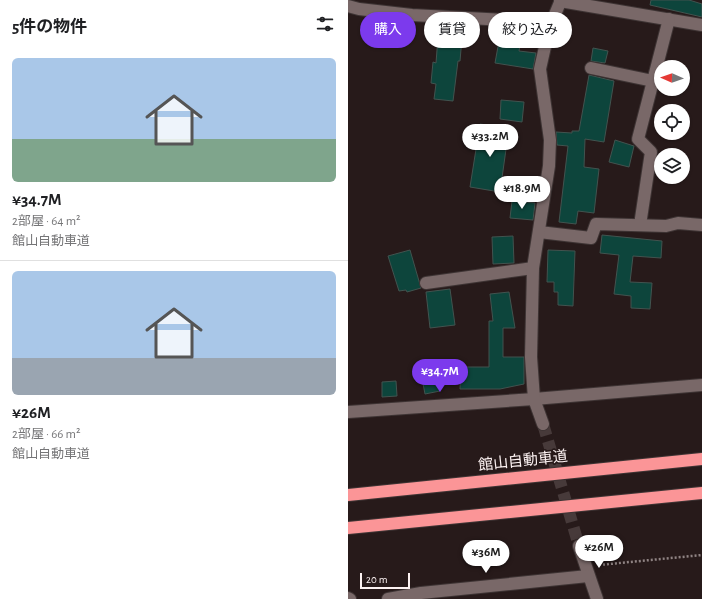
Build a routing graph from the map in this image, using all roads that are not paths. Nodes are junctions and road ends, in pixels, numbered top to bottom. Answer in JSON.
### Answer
{"nodes":[{"id":1,"x":561,"y":1,"type":"edge"},
{"id":2,"x":348,"y":6,"type":"edge"},
{"id":3,"x":556,"y":12,"type":"edge"},
{"id":4,"x":488,"y":19,"type":"edge"},
{"id":5,"x":669,"y":19,"type":"junction"},
{"id":6,"x":702,"y":25,"type":"edge"},
{"id":7,"x":545,"y":48,"type":"edge"},
{"id":8,"x":591,"y":68,"type":"dead end"},
{"id":9,"x":653,"y":81,"type":"junction"},
{"id":10,"x":702,"y":225,"type":"edge"},
{"id":11,"x":640,"y":226,"type":"junction"},
{"id":12,"x":539,"y":232,"type":"junction"},
{"id":13,"x":534,"y":268,"type":"junction"},
{"id":14,"x":426,"y":283,"type":"dead end"},
{"id":15,"x":702,"y":385,"type":"edge"},
{"id":16,"x":534,"y":399,"type":"junction"},
{"id":17,"x":348,"y":412,"type":"edge"},
{"id":18,"x":543,"y":424,"type":"tunnel mouth"},
{"id":19,"x":702,"y":459,"type":"edge"},
{"id":20,"x":702,"y":493,"type":"edge"},
{"id":21,"x":348,"y":495,"type":"edge"},
{"id":22,"x":348,"y":528,"type":"edge"},
{"id":23,"x":579,"y":546,"type":"tunnel mouth"},
{"id":24,"x":587,"y":571,"type":"junction"},
{"id":25,"x":388,"y":599,"type":"edge"},
{"id":26,"x":597,"y":599,"type":"edge"}],
"edges":[{"from":1,"to":3,"type":"street"},
{"from":1,"to":5,"type":"street"},
{"from":2,"to":4,"type":"street"},
{"from":5,"to":6,"type":"street"},
{"from":5,"to":9,"type":"street"},
{"from":7,"to":12,"type":"street"},
{"from":8,"to":9,"type":"street"},
{"from":9,"to":11,"type":"street"},
{"from":10,"to":11,"type":"street"},
{"from":11,"to":12,"type":"street"},
{"from":12,"to":13,"type":"street"},
{"from":13,"to":14,"type":"street"},
{"from":13,"to":16,"type":"street"},
{"from":15,"to":16,"type":"street"},
{"from":16,"to":17,"type":"street"},
{"from":16,"to":18,"type":"street"},
{"from":19,"to":21,"type":"highway","name":"館山自動車道"},
{"from":20,"to":22,"type":"highway"},
{"from":23,"to":24,"type":"street"},
{"from":24,"to":25,"type":"street"},
{"from":24,"to":26,"type":"street"}]}
